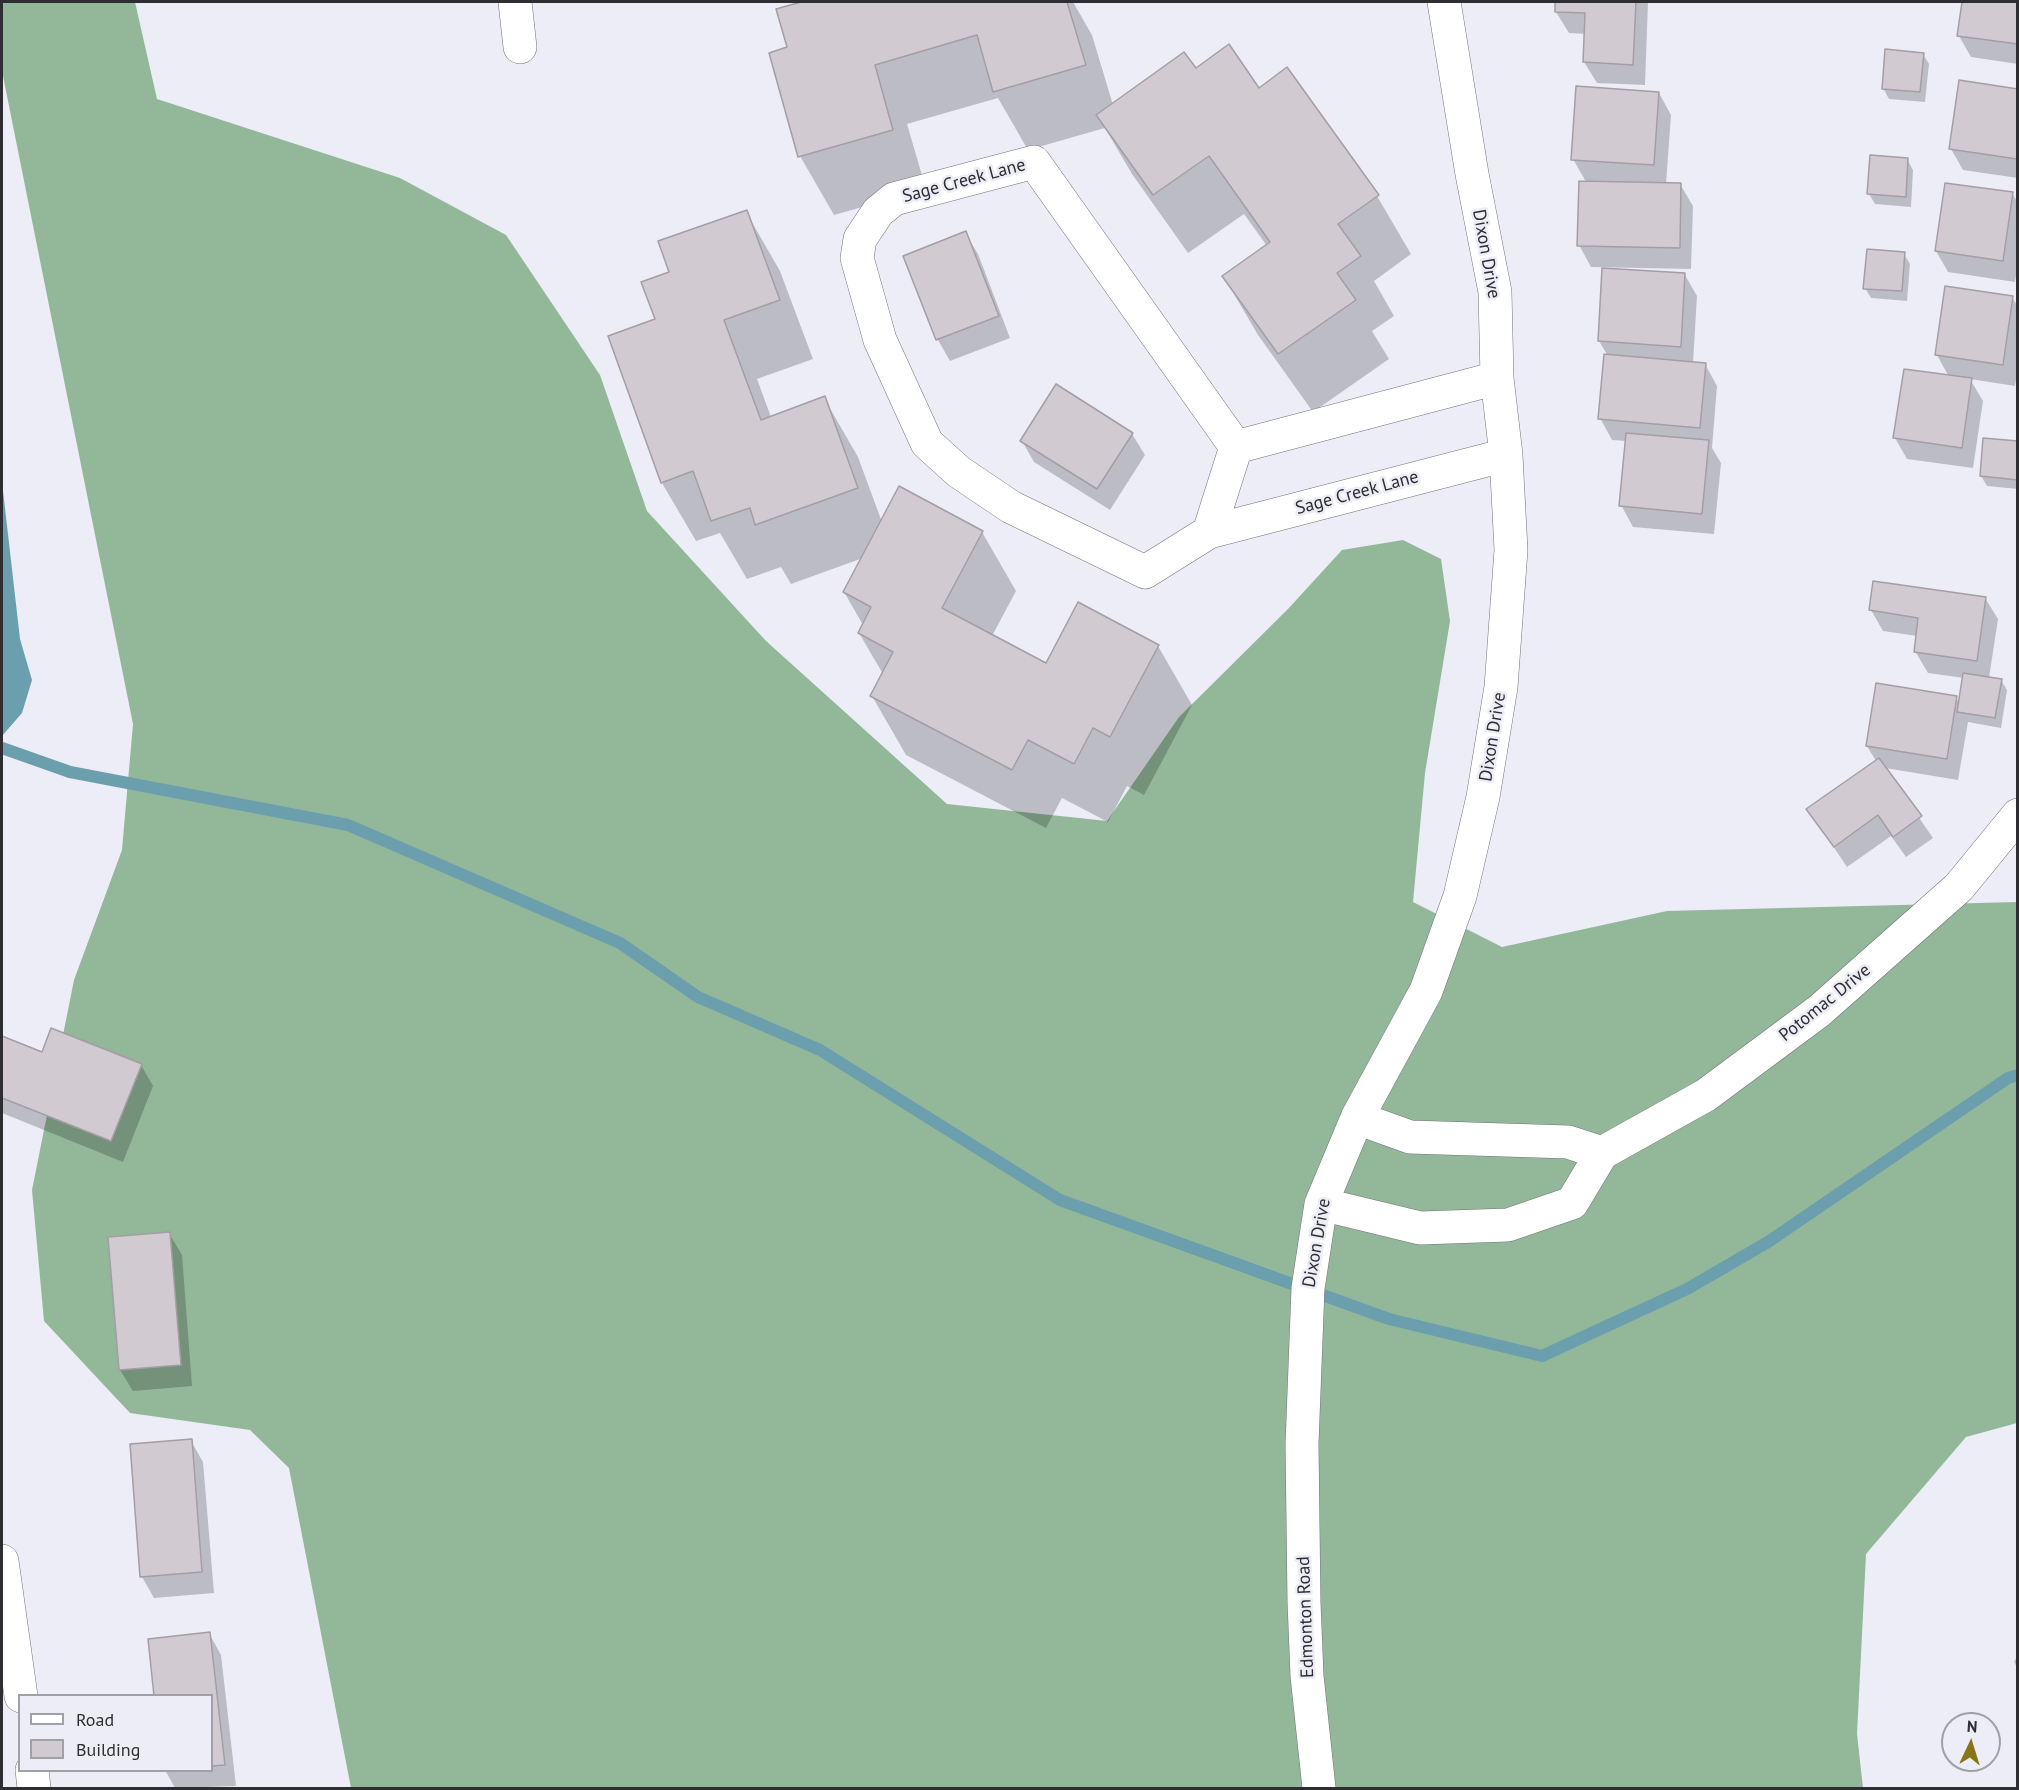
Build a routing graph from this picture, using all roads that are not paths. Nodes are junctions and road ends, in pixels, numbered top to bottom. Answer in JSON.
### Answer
{"nodes":[{"id":1,"x":515,"y":2,"type":"edge"},
{"id":2,"x":1444,"y":2,"type":"edge"},
{"id":3,"x":520,"y":47,"type":"dead end"},
{"id":4,"x":1497,"y":378,"type":"junction"},
{"id":5,"x":1236,"y":447,"type":"junction"},
{"id":6,"x":1506,"y":455,"type":"junction"},
{"id":7,"x":1209,"y":532,"type":"junction"},
{"id":8,"x":2018,"y":815,"type":"edge"},
{"id":9,"x":1357,"y":1118,"type":"junction"},
{"id":10,"x":1602,"y":1154,"type":"junction"},
{"id":11,"x":1321,"y":1204,"type":"junction"},
{"id":12,"x":1302,"y":1444,"type":"joint"},
{"id":13,"x":2,"y":1562,"type":"edge"},
{"id":14,"x":21,"y":1694,"type":"edge"},
{"id":15,"x":32,"y":1772,"type":"edge"},
{"id":16,"x":34,"y":1788,"type":"edge"},
{"id":17,"x":1319,"y":1788,"type":"edge"}],
"edges":[{"from":1,"to":3,"type":"street"},
{"from":2,"to":4,"type":"street","name":"Dixon Drive"},
{"from":4,"to":5,"type":"street"},
{"from":4,"to":6,"type":"street","name":"Dixon Drive"},
{"from":5,"to":7,"type":"street"},
{"from":5,"to":7,"type":"street","name":"Sage Creek Lane"},
{"from":6,"to":7,"type":"street","name":"Sage Creek Lane"},
{"from":6,"to":9,"type":"street","name":"Dixon Drive"},
{"from":8,"to":10,"type":"street","name":"Potomac Drive"},
{"from":9,"to":10,"type":"street"},
{"from":9,"to":11,"type":"street","name":"Dixon Drive"},
{"from":10,"to":11,"type":"street","name":"Potomac Drive"},
{"from":11,"to":12,"type":"street","name":"Dixon Drive"},
{"from":12,"to":17,"type":"street","name":"Edmonton Road"},
{"from":13,"to":14,"type":"street"},
{"from":15,"to":16,"type":"street"}]}
